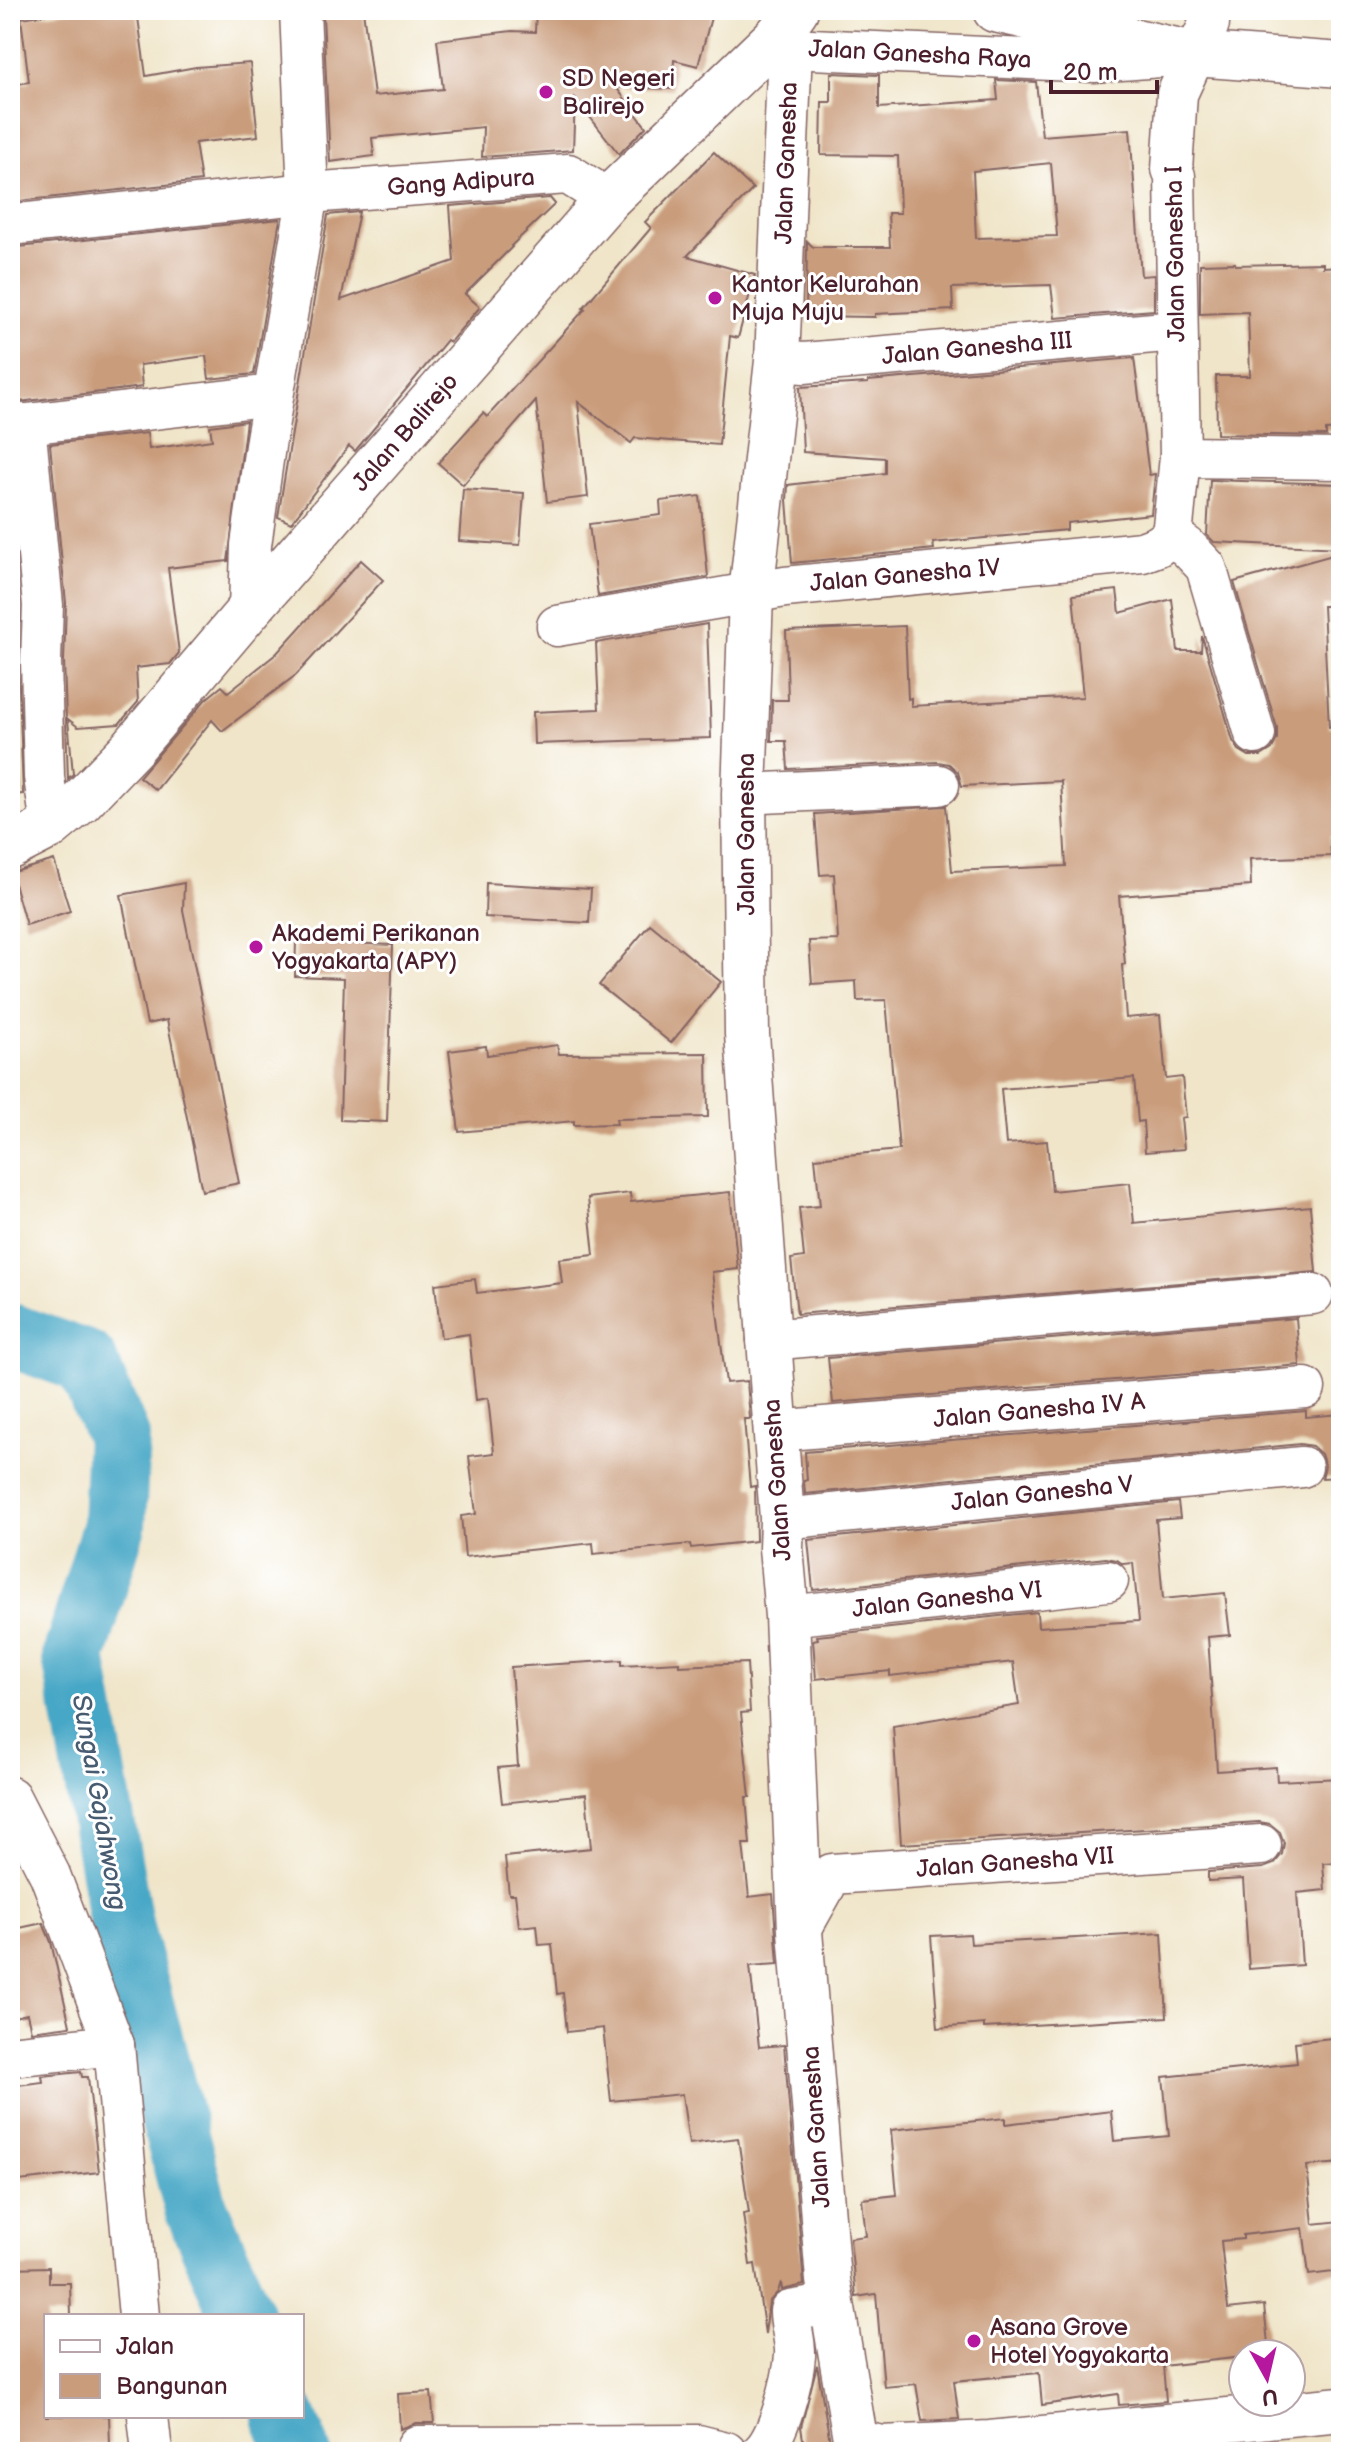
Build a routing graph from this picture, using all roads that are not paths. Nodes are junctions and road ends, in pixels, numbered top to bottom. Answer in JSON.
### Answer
{"nodes":[{"id":1,"x":300,"y":10,"type":"edge"},
{"id":2,"x":995,"y":10,"type":"edge"},
{"id":3,"x":1208,"y":10,"type":"edge"},
{"id":4,"x":788,"y":31,"type":"edge"},
{"id":5,"x":1194,"y":54,"type":"junction"},
{"id":6,"x":1341,"y":65,"type":"edge"},
{"id":7,"x":308,"y":193,"type":"junction"},
{"id":8,"x":608,"y":199,"type":"junction"},
{"id":9,"x":10,"y":225,"type":"edge"},
{"id":10,"x":1177,"y":331,"type":"junction"},
{"id":11,"x":777,"y":361,"type":"junction"},
{"id":12,"x":273,"y":395,"type":"junction"},
{"id":13,"x":18,"y":425,"type":"edge"},
{"id":14,"x":1180,"y":457,"type":"junction"},
{"id":15,"x":1341,"y":459,"type":"edge"},
{"id":16,"x":1172,"y":536,"type":"junction"},
{"id":17,"x":751,"y":594,"type":"junction"},
{"id":18,"x":249,"y":610,"type":"junction"},
{"id":19,"x":557,"y":626,"type":"dead end"},
{"id":20,"x":1255,"y":734,"type":"dead end"},
{"id":21,"x":939,"y":785,"type":"dead end"},
{"id":22,"x":744,"y":794,"type":"junction"},
{"id":23,"x":51,"y":826,"type":"junction"},
{"id":24,"x":10,"y":847,"type":"edge"},
{"id":25,"x":1313,"y":1294,"type":"dead end"},
{"id":26,"x":767,"y":1340,"type":"junction"},
{"id":27,"x":1305,"y":1388,"type":"dead end"},
{"id":28,"x":774,"y":1431,"type":"junction"},
{"id":29,"x":1302,"y":1467,"type":"dead end"},
{"id":30,"x":782,"y":1519,"type":"junction"},
{"id":31,"x":1108,"y":1581,"type":"dead end"},
{"id":32,"x":787,"y":1616,"type":"junction"},
{"id":33,"x":10,"y":1797,"type":"edge"},
{"id":34,"x":1261,"y":1845,"type":"dead end"},
{"id":35,"x":800,"y":1931,"type":"junction"},
{"id":36,"x":104,"y":2046,"type":"junction"},
{"id":37,"x":10,"y":2056,"type":"edge"},
{"id":38,"x":831,"y":2304,"type":"junction"},
{"id":39,"x":139,"y":2314,"type":"edge"},
{"id":40,"x":1341,"y":2409,"type":"edge"},
{"id":41,"x":148,"y":2418,"type":"edge"},
{"id":42,"x":417,"y":2446,"type":"dead end"},
{"id":43,"x":860,"y":2448,"type":"edge"},
{"id":44,"x":152,"y":2452,"type":"edge"},
{"id":45,"x":726,"y":2452,"type":"edge"},
{"id":46,"x":762,"y":2452,"type":"edge"}],
"edges":[{"from":1,"to":7,"type":"street"},
{"from":2,"to":5,"type":"street"},
{"from":3,"to":5,"type":"street","name":"Jalan Ganesha I"},
{"from":4,"to":5,"type":"street","name":"Jalan Ganesha Raya"},
{"from":4,"to":8,"type":"street","name":"Jalan Balirejo"},
{"from":4,"to":11,"type":"street","name":"Jalan Ganesha"},
{"from":5,"to":6,"type":"street"},
{"from":5,"to":10,"type":"street","name":"Jalan Ganesha I"},
{"from":7,"to":8,"type":"street","name":"Gang Adipura"},
{"from":7,"to":9,"type":"street","name":"Gang Adipura"},
{"from":7,"to":12,"type":"street"},
{"from":8,"to":18,"type":"street","name":"Jalan Balirejo"},
{"from":10,"to":11,"type":"street","name":"Jalan Ganesha III"},
{"from":10,"to":14,"type":"street","name":"Jalan Ganesha I"},
{"from":11,"to":17,"type":"street","name":"Jalan Ganesha"},
{"from":12,"to":13,"type":"street"},
{"from":12,"to":18,"type":"street"},
{"from":13,"to":23,"type":"street"},
{"from":14,"to":15,"type":"street"},
{"from":14,"to":16,"type":"street"},
{"from":16,"to":17,"type":"street","name":"Jalan Ganesha IV"},
{"from":16,"to":20,"type":"street"},
{"from":17,"to":19,"type":"street","name":"Jalan Ganesha IV"},
{"from":17,"to":22,"type":"street","name":"Jalan Ganesha"},
{"from":18,"to":23,"type":"street","name":"Jalan Balirejo"},
{"from":21,"to":22,"type":"street"},
{"from":22,"to":26,"type":"street","name":"Jalan Ganesha"},
{"from":23,"to":24,"type":"street","name":"Jalan Balirejo"},
{"from":25,"to":26,"type":"street"},
{"from":26,"to":28,"type":"street","name":"Jalan Ganesha"},
{"from":27,"to":28,"type":"street","name":"Jalan Ganesha IV A"},
{"from":28,"to":30,"type":"street","name":"Jalan Ganesha"},
{"from":29,"to":30,"type":"street","name":"Jalan Ganesha V"},
{"from":30,"to":32,"type":"street","name":"Jalan Ganesha"},
{"from":31,"to":32,"type":"street","name":"Jalan Ganesha VI"},
{"from":32,"to":35,"type":"street","name":"Jalan Ganesha"},
{"from":33,"to":36,"type":"street"},
{"from":34,"to":35,"type":"street","name":"Jalan Ganesha VII"},
{"from":35,"to":38,"type":"street","name":"Jalan Ganesha"},
{"from":36,"to":37,"type":"street"},
{"from":36,"to":39,"type":"street"},
{"from":38,"to":43,"type":"street","name":"Jalan Ganesha"},
{"from":38,"to":46,"type":"street"},
{"from":40,"to":43,"type":"street","name":"Jalan Ganesha"},
{"from":41,"to":44,"type":"street"},
{"from":42,"to":45,"type":"street"}]}
